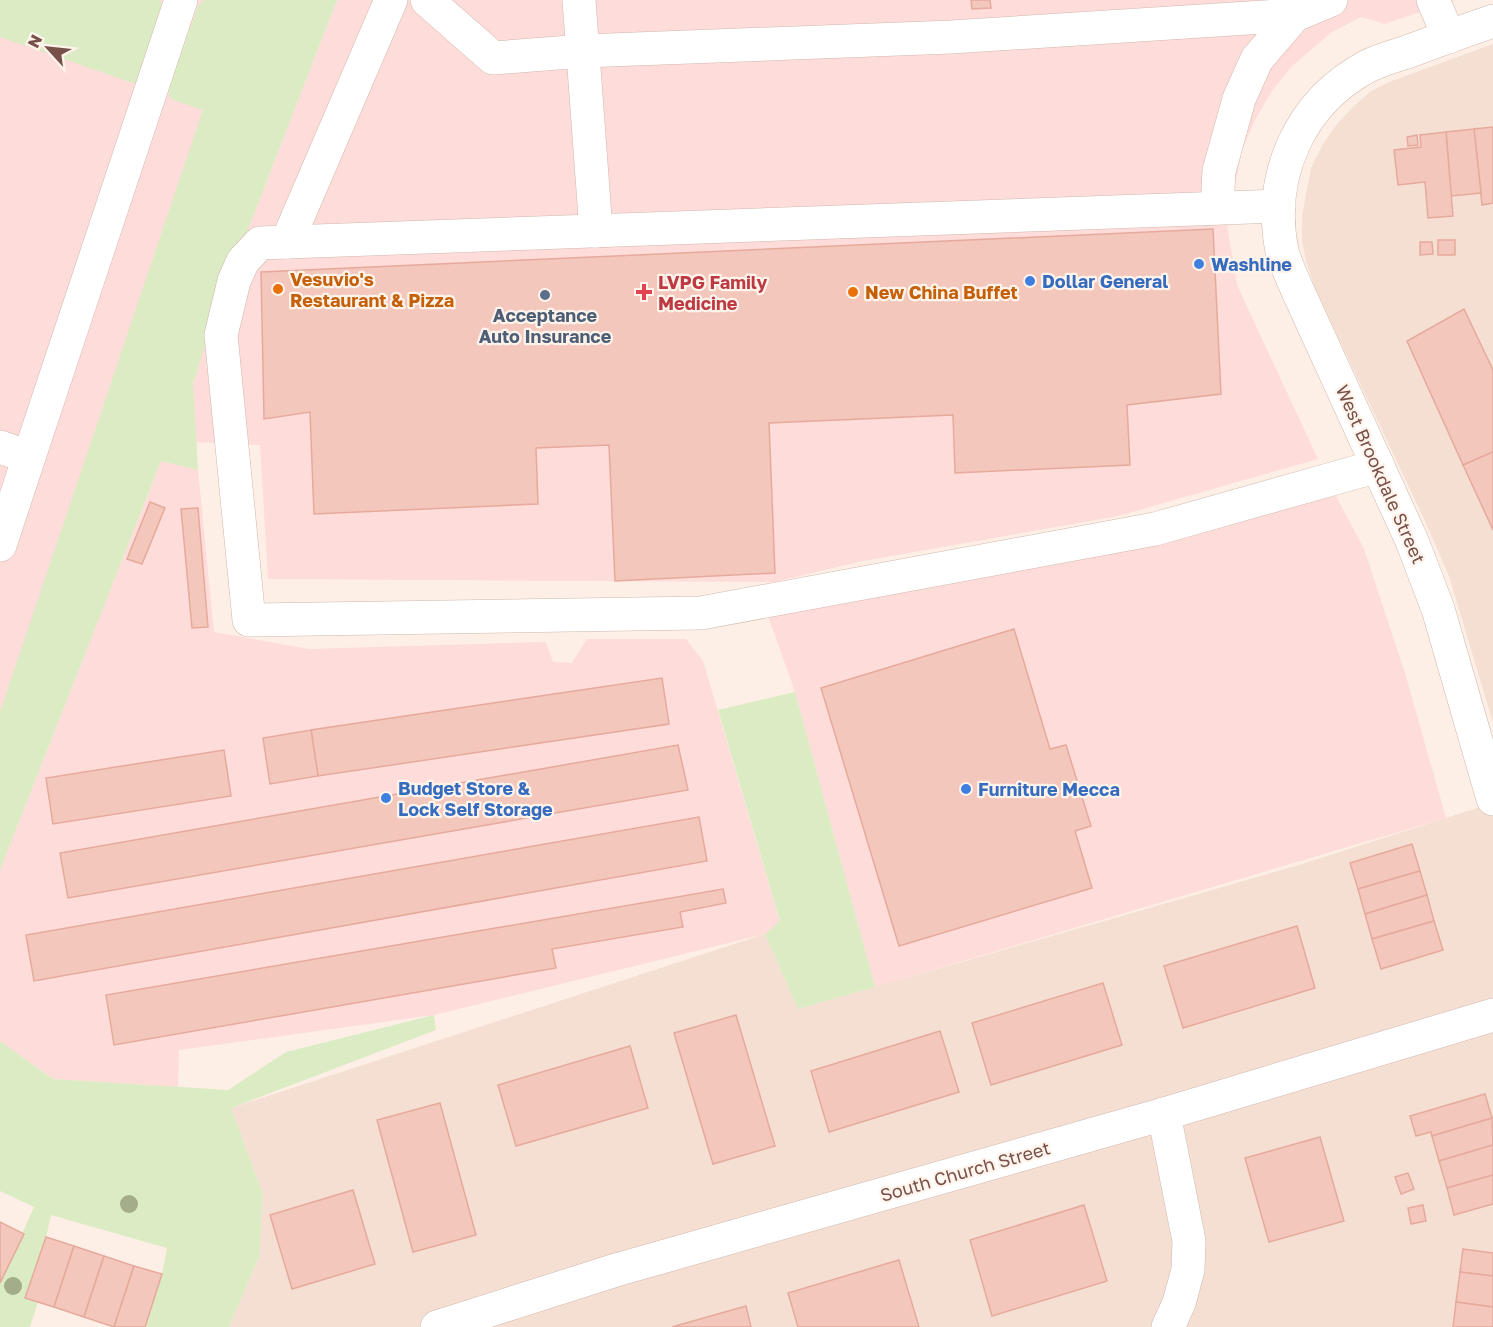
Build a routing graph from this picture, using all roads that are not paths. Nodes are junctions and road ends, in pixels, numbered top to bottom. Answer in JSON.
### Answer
{"nodes":[{"id":1,"x":181,"y":0,"type":"edge"},
{"id":2,"x":391,"y":0,"type":"edge"},
{"id":3,"x":428,"y":0,"type":"edge"},
{"id":4,"x":579,"y":0,"type":"edge"},
{"id":5,"x":1331,"y":0,"type":"edge"},
{"id":6,"x":1433,"y":0,"type":"edge"},
{"id":7,"x":1294,"y":15,"type":"junction"},
{"id":8,"x":1493,"y":21,"type":"edge"},
{"id":9,"x":1449,"y":37,"type":"junction"},
{"id":10,"x":583,"y":51,"type":"junction"},
{"id":11,"x":1279,"y":206,"type":"junction"},
{"id":12,"x":1217,"y":208,"type":"junction"},
{"id":13,"x":596,"y":231,"type":"junction"},
{"id":14,"x":287,"y":242,"type":"junction"},
{"id":15,"x":15,"y":452,"type":"edge"},
{"id":16,"x":1378,"y":466,"type":"junction"},
{"id":17,"x":0,"y":545,"type":"edge"},
{"id":18,"x":1493,"y":799,"type":"edge"},
{"id":19,"x":1493,"y":1015,"type":"edge"},
{"id":20,"x":1164,"y":1114,"type":"junction"},
{"id":21,"x":437,"y":1327,"type":"edge"},
{"id":22,"x":1168,"y":1327,"type":"edge"}],
"edges":[{"from":1,"to":15,"type":"street"},
{"from":2,"to":14,"type":"street"},
{"from":3,"to":10,"type":"street"},
{"from":4,"to":10,"type":"street"},
{"from":5,"to":7,"type":"street"},
{"from":6,"to":9,"type":"street"},
{"from":7,"to":10,"type":"street"},
{"from":7,"to":12,"type":"street"},
{"from":8,"to":9,"type":"street","name":"West Brookdale Street"},
{"from":9,"to":11,"type":"street","name":"West Brookdale Street"},
{"from":10,"to":13,"type":"street"},
{"from":11,"to":12,"type":"street"},
{"from":11,"to":16,"type":"street","name":"West Brookdale Street"},
{"from":12,"to":13,"type":"street"},
{"from":13,"to":14,"type":"street"},
{"from":14,"to":16,"type":"street"},
{"from":15,"to":17,"type":"street"},
{"from":16,"to":18,"type":"street","name":"West Brookdale Street"},
{"from":19,"to":20,"type":"street","name":"South Church Street"},
{"from":20,"to":21,"type":"street","name":"South Church Street"},
{"from":20,"to":22,"type":"street"}]}
